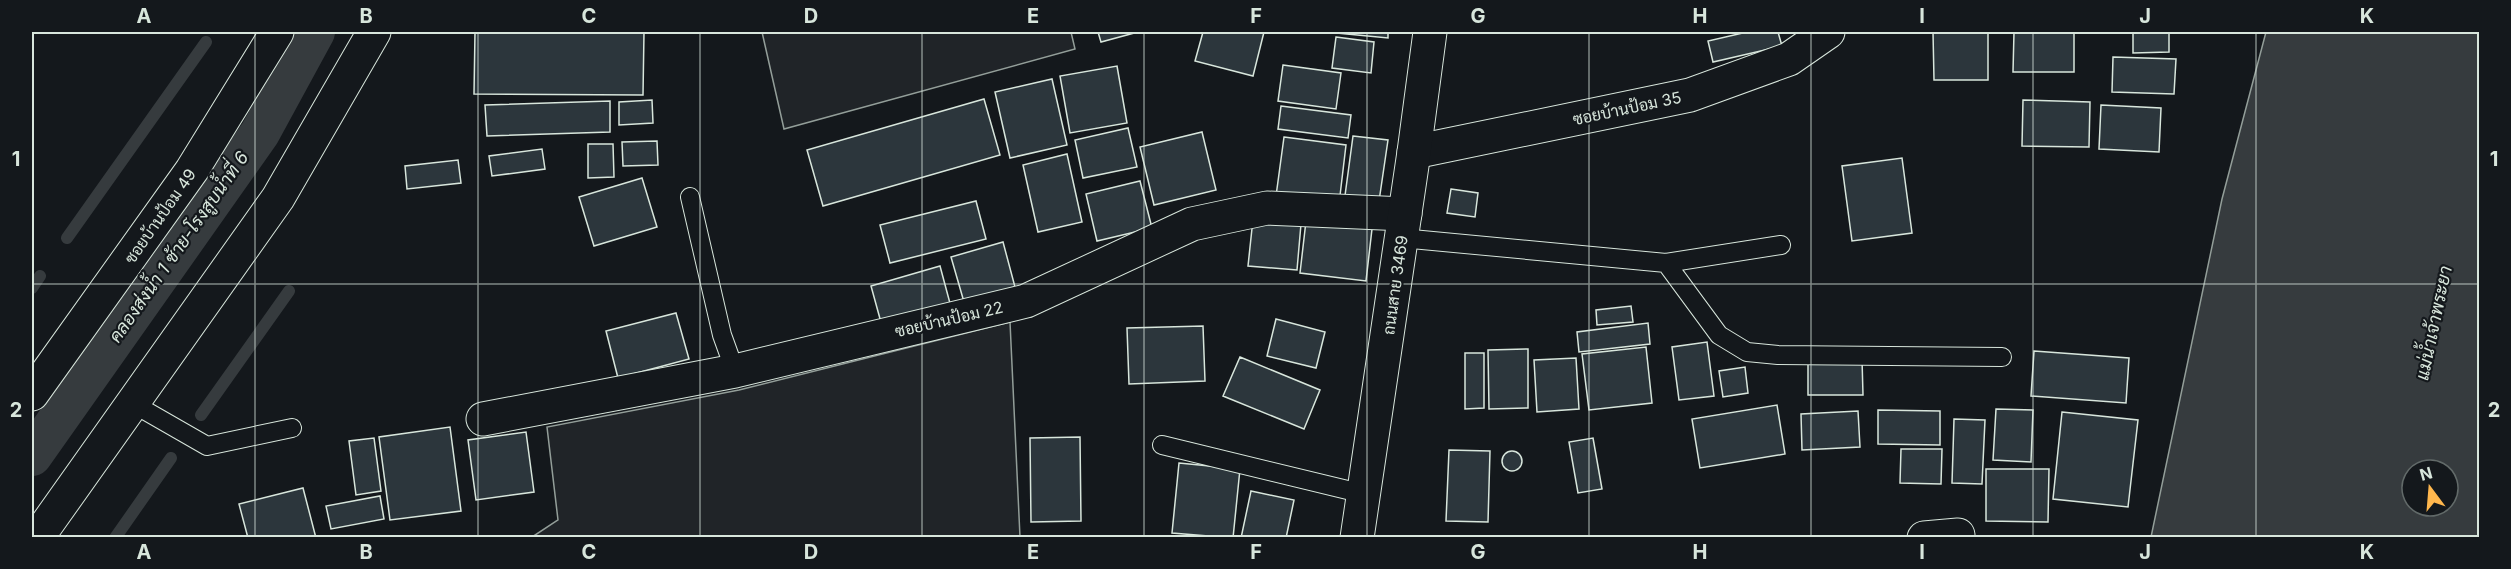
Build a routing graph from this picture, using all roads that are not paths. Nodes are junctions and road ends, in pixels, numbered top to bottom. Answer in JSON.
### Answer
{"nodes":[{"id":1,"x":277,"y":32,"type":"edge"},
{"id":2,"x":374,"y":32,"type":"edge"},
{"id":3,"x":1430,"y":32,"type":"edge"},
{"id":4,"x":1828,"y":32,"type":"edge"},
{"id":5,"x":1414,"y":152,"type":"junction"},
{"id":6,"x":690,"y":196,"type":"dead end"},
{"id":7,"x":1403,"y":226,"type":"junction"},
{"id":8,"x":1782,"y":245,"type":"dead end"},
{"id":9,"x":1666,"y":263,"type":"junction"},
{"id":10,"x":2002,"y":357,"type":"dead end"},
{"id":11,"x":735,"y":370,"type":"junction"},
{"id":12,"x":32,"y":394,"type":"edge"},
{"id":13,"x":132,"y":404,"type":"junction"},
{"id":14,"x":483,"y":419,"type":"dead end"},
{"id":15,"x":292,"y":428,"type":"dead end"},
{"id":16,"x":1162,"y":445,"type":"dead end"},
{"id":17,"x":1364,"y":494,"type":"junction"},
{"id":18,"x":1958,"y":535,"type":"dead end"},
{"id":19,"x":37,"y":537,"type":"edge"},
{"id":20,"x":1357,"y":537,"type":"edge"},
{"id":21,"x":1924,"y":537,"type":"edge"}],
"edges":[{"from":1,"to":12,"type":"street","name":"ซอยบ้านป้อม 49"},
{"from":2,"to":13,"type":"street"},
{"from":3,"to":5,"type":"street","name":"ถนนสาย 3469"},
{"from":4,"to":5,"type":"street","name":"ซอยบ้านป้อม 35"},
{"from":5,"to":7,"type":"street","name":"ถนนสาย 3469"},
{"from":6,"to":11,"type":"lane"},
{"from":7,"to":9,"type":"lane"},
{"from":7,"to":11,"type":"street","name":"ซอยบ้านป้อม 22"},
{"from":7,"to":17,"type":"street","name":"ถนนสาย 3469"},
{"from":8,"to":9,"type":"lane"},
{"from":9,"to":10,"type":"lane"},
{"from":11,"to":14,"type":"street","name":"ซอยบ้านป้อม 22"},
{"from":13,"to":15,"type":"lane"},
{"from":13,"to":19,"type":"street"},
{"from":16,"to":17,"type":"lane"},
{"from":17,"to":20,"type":"street","name":"ถนนสาย 3469"},
{"from":18,"to":21,"type":"street"}]}
